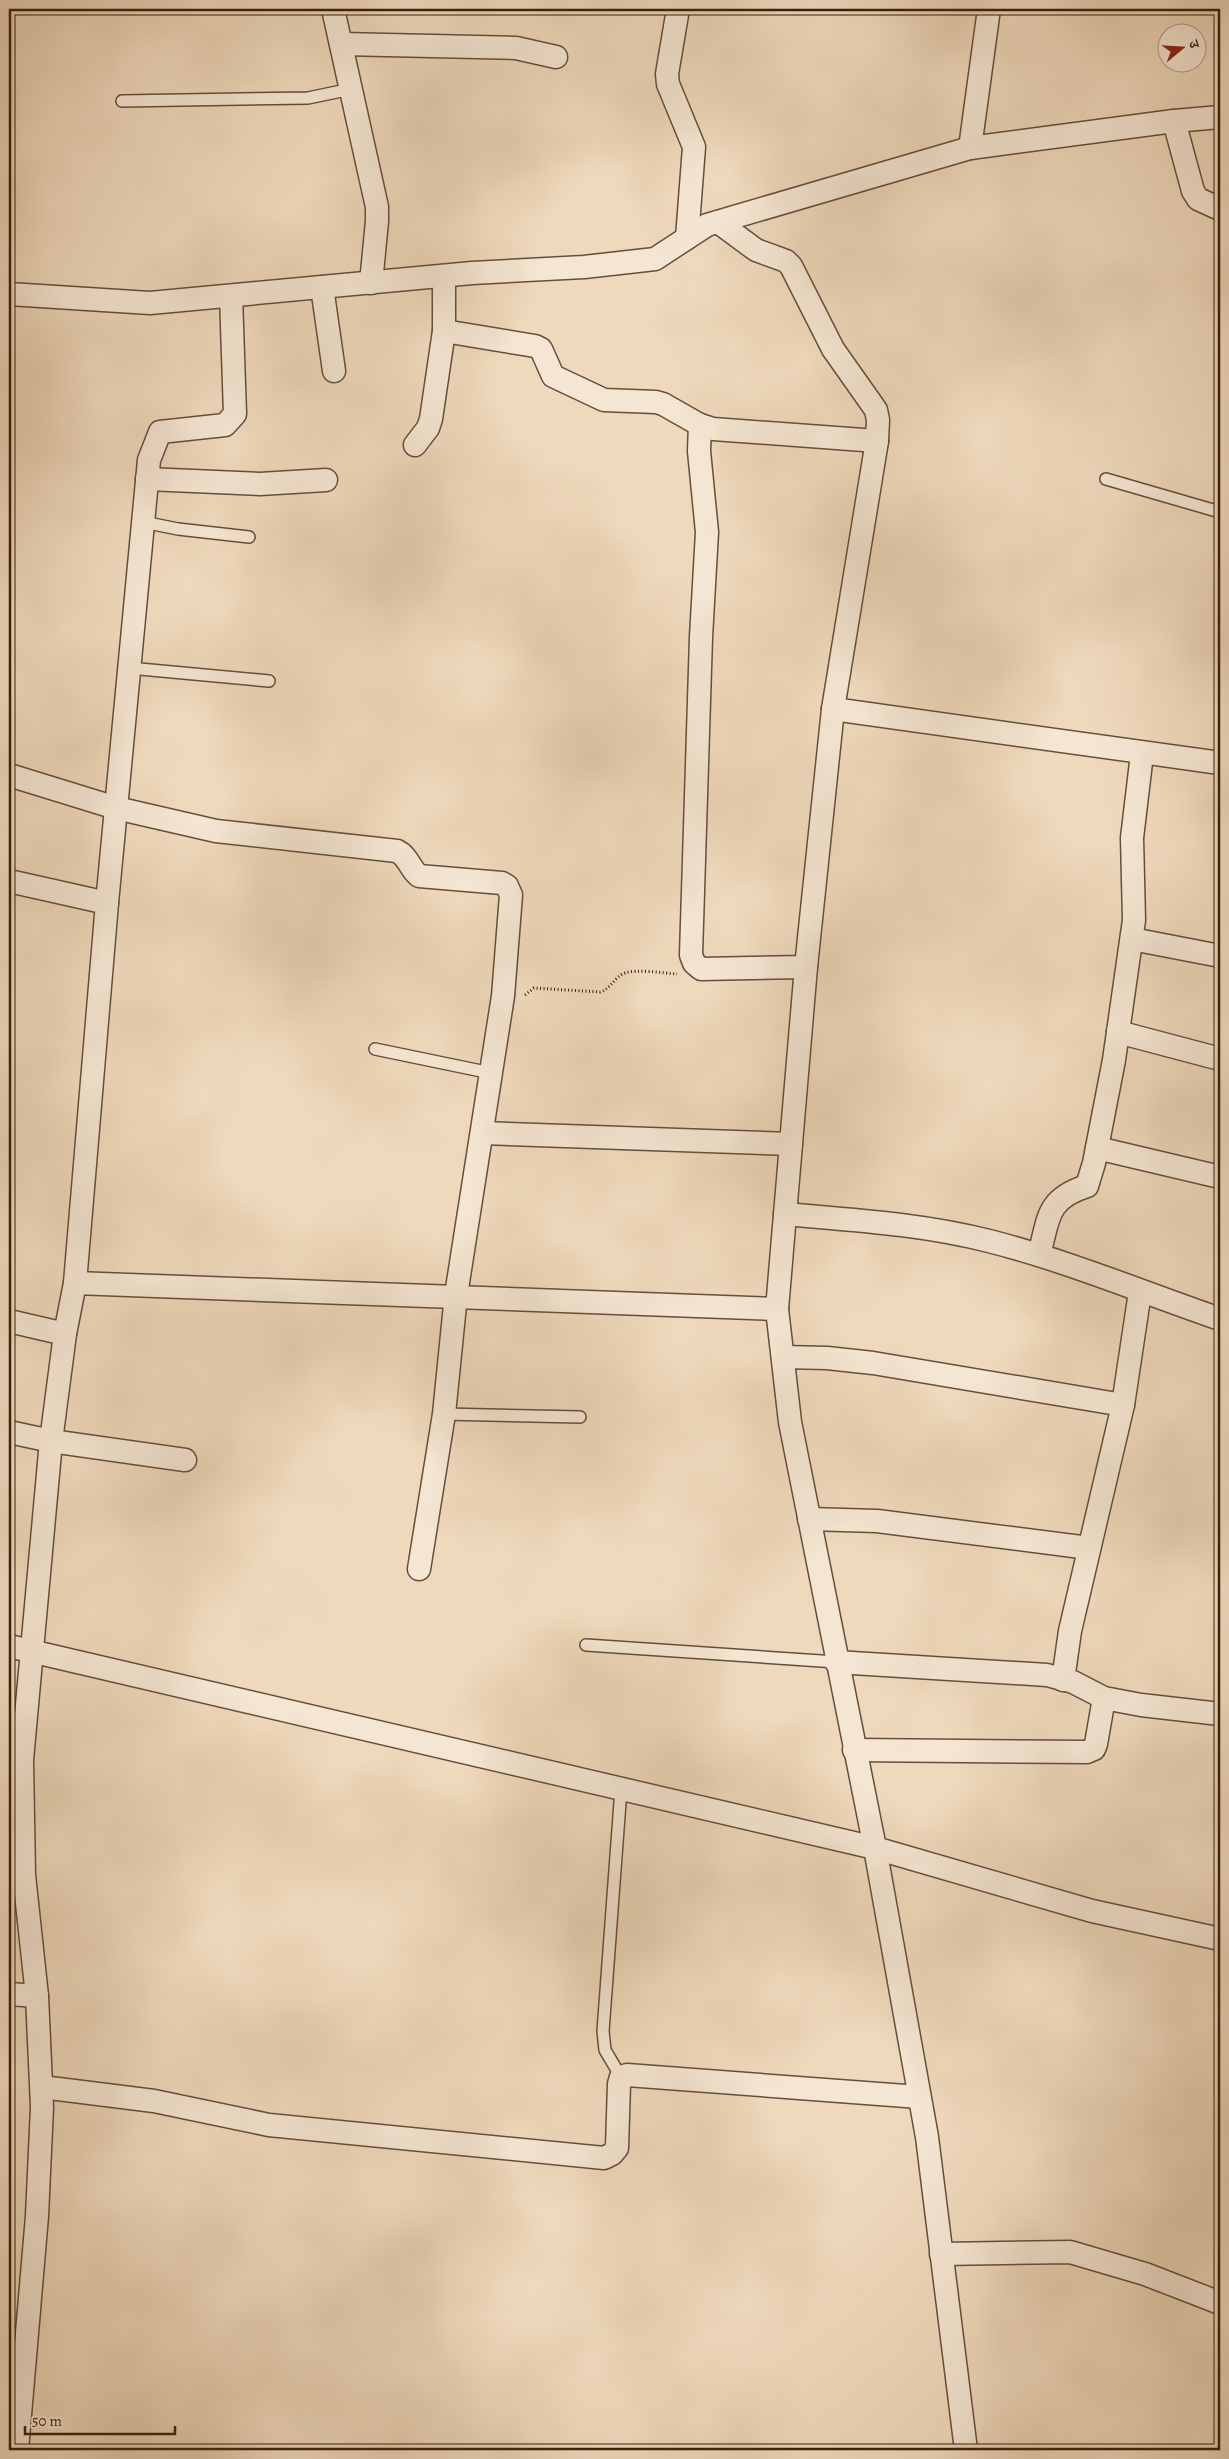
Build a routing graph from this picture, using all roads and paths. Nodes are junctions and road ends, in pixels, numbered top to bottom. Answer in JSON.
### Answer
{"nodes":[{"id":1,"x":333,"y":9,"type":"edge"},
{"id":2,"x":678,"y":9,"type":"edge"},
{"id":3,"x":989,"y":9,"type":"edge"},
{"id":4,"x":342,"y":44,"type":"junction"},
{"id":5,"x":556,"y":57,"type":"dead end"},
{"id":6,"x":351,"y":89,"type":"junction"},
{"id":7,"x":122,"y":101,"type":"dead end"},
{"id":8,"x":1220,"y":117,"type":"edge"},
{"id":9,"x":1174,"y":121,"type":"junction"},
{"id":10,"x":970,"y":148,"type":"junction"},
{"id":11,"x":1220,"y":209,"type":"edge"},
{"id":12,"x":718,"y":222,"type":"junction"},
{"id":13,"x":687,"y":238,"type":"junction"},
{"id":14,"x":444,"y":276,"type":"junction"},
{"id":15,"x":371,"y":283,"type":"junction"},
{"id":16,"x":322,"y":287,"type":"junction"},
{"id":17,"x":9,"y":294,"type":"edge"},
{"id":18,"x":231,"y":296,"type":"junction"},
{"id":19,"x":444,"y":331,"type":"junction"},
{"id":20,"x":334,"y":371,"type":"dead end"},
{"id":21,"x":700,"y":425,"type":"junction"},
{"id":22,"x":877,"y":441,"type":"junction"},
{"id":23,"x":414,"y":445,"type":"dead end"},
{"id":24,"x":147,"y":479,"type":"junction"},
{"id":25,"x":1106,"y":479,"type":"dead end"},
{"id":26,"x":326,"y":480,"type":"dead end"},
{"id":27,"x":1220,"y":512,"type":"edge"},
{"id":28,"x":143,"y":522,"type":"junction"},
{"id":29,"x":249,"y":536,"type":"dead end"},
{"id":30,"x":129,"y":668,"type":"junction"},
{"id":31,"x":270,"y":681,"type":"dead end"},
{"id":32,"x":833,"y":709,"type":"junction"},
{"id":33,"x":1142,"y":754,"type":"junction"},
{"id":34,"x":1220,"y":763,"type":"edge"},
{"id":35,"x":9,"y":775,"type":"edge"},
{"id":36,"x":116,"y":808,"type":"junction"},
{"id":37,"x":9,"y":881,"type":"edge"},
{"id":38,"x":107,"y":903,"type":"junction"},
{"id":39,"x":1132,"y":939,"type":"junction"},
{"id":40,"x":1220,"y":956,"type":"edge"},
{"id":41,"x":694,"y":963,"type":"junction"},
{"id":42,"x":806,"y":967,"type":"junction"},
{"id":43,"x":500,"y":1014,"type":"junction"},
{"id":44,"x":1118,"y":1032,"type":"junction"},
{"id":45,"x":375,"y":1049,"type":"dead end"},
{"id":46,"x":1220,"y":1059,"type":"edge"},
{"id":47,"x":491,"y":1073,"type":"junction"},
{"id":48,"x":482,"y":1133,"type":"junction"},
{"id":49,"x":791,"y":1144,"type":"junction"},
{"id":50,"x":1097,"y":1148,"type":"junction"},
{"id":51,"x":1220,"y":1177,"type":"edge"},
{"id":52,"x":785,"y":1214,"type":"junction"},
{"id":53,"x":1039,"y":1256,"type":"junction"},
{"id":54,"x":75,"y":1283,"type":"junction"},
{"id":55,"x":1140,"y":1292,"type":"junction"},
{"id":56,"x":456,"y":1295,"type":"junction"},
{"id":57,"x":777,"y":1309,"type":"junction"},
{"id":58,"x":1220,"y":1319,"type":"edge"},
{"id":59,"x":9,"y":1321,"type":"edge"},
{"id":60,"x":65,"y":1334,"type":"junction"},
{"id":61,"x":783,"y":1357,"type":"junction"},
{"id":62,"x":1123,"y":1405,"type":"junction"},
{"id":63,"x":444,"y":1414,"type":"junction"},
{"id":64,"x":580,"y":1418,"type":"dead end"},
{"id":65,"x":9,"y":1432,"type":"edge"},
{"id":66,"x":51,"y":1441,"type":"junction"},
{"id":67,"x":185,"y":1460,"type":"dead end"},
{"id":68,"x":809,"y":1519,"type":"junction"},
{"id":69,"x":1089,"y":1548,"type":"junction"},
{"id":70,"x":419,"y":1569,"type":"dead end"},
{"id":71,"x":586,"y":1645,"type":"dead end"},
{"id":72,"x":9,"y":1646,"type":"edge"},
{"id":73,"x":32,"y":1652,"type":"junction"},
{"id":74,"x":836,"y":1662,"type":"junction"},
{"id":75,"x":1063,"y":1680,"type":"junction"},
{"id":76,"x":1104,"y":1698,"type":"junction"},
{"id":77,"x":1220,"y":1714,"type":"edge"},
{"id":78,"x":854,"y":1750,"type":"junction"},
{"id":79,"x":621,"y":1789,"type":"junction"},
{"id":80,"x":875,"y":1848,"type":"junction"},
{"id":81,"x":1220,"y":1939,"type":"edge"},
{"id":82,"x":9,"y":1994,"type":"edge"},
{"id":83,"x":37,"y":1996,"type":"junction"},
{"id":84,"x":621,"y":2077,"type":"junction"},
{"id":85,"x":42,"y":2087,"type":"junction"},
{"id":86,"x":919,"y":2096,"type":"junction"},
{"id":87,"x":942,"y":2254,"type":"junction"},
{"id":88,"x":1220,"y":2303,"type":"edge"},
{"id":89,"x":17,"y":2450,"type":"edge"},
{"id":90,"x":966,"y":2450,"type":"edge"}],
"edges":[{"from":1,"to":4,"type":"street"},
{"from":2,"to":13,"type":"street"},
{"from":3,"to":10,"type":"street"},
{"from":4,"to":5,"type":"street"},
{"from":4,"to":6,"type":"street"},
{"from":6,"to":7,"type":"lane"},
{"from":6,"to":15,"type":"street"},
{"from":8,"to":9,"type":"street"},
{"from":9,"to":10,"type":"street"},
{"from":9,"to":11,"type":"street"},
{"from":10,"to":12,"type":"street"},
{"from":12,"to":13,"type":"street"},
{"from":12,"to":22,"type":"street"},
{"from":13,"to":14,"type":"street"},
{"from":14,"to":15,"type":"street"},
{"from":14,"to":19,"type":"street"},
{"from":15,"to":16,"type":"street"},
{"from":16,"to":18,"type":"street"},
{"from":16,"to":20,"type":"street"},
{"from":17,"to":18,"type":"street"},
{"from":18,"to":24,"type":"street"},
{"from":19,"to":21,"type":"street"},
{"from":19,"to":23,"type":"street"},
{"from":21,"to":22,"type":"street"},
{"from":21,"to":41,"type":"street"},
{"from":22,"to":32,"type":"street"},
{"from":24,"to":26,"type":"street"},
{"from":24,"to":28,"type":"street"},
{"from":25,"to":27,"type":"lane"},
{"from":28,"to":29,"type":"lane"},
{"from":28,"to":30,"type":"street"},
{"from":30,"to":31,"type":"lane"},
{"from":30,"to":36,"type":"street"},
{"from":32,"to":33,"type":"street"},
{"from":32,"to":42,"type":"street"},
{"from":33,"to":34,"type":"street"},
{"from":33,"to":39,"type":"street"},
{"from":35,"to":36,"type":"street"},
{"from":36,"to":38,"type":"street"},
{"from":36,"to":43,"type":"street"},
{"from":37,"to":38,"type":"street"},
{"from":38,"to":54,"type":"street"},
{"from":39,"to":40,"type":"street"},
{"from":39,"to":44,"type":"street"},
{"from":41,"to":42,"type":"street"},
{"from":41,"to":43,"type":"path"},
{"from":42,"to":49,"type":"street"},
{"from":43,"to":47,"type":"street"},
{"from":44,"to":46,"type":"street"},
{"from":44,"to":50,"type":"street"},
{"from":45,"to":47,"type":"lane"},
{"from":47,"to":48,"type":"street"},
{"from":48,"to":49,"type":"street"},
{"from":48,"to":56,"type":"street"},
{"from":49,"to":52,"type":"street"},
{"from":50,"to":51,"type":"street"},
{"from":50,"to":53,"type":"street"},
{"from":52,"to":53,"type":"street"},
{"from":52,"to":57,"type":"street"},
{"from":53,"to":55,"type":"street"},
{"from":54,"to":56,"type":"street"},
{"from":54,"to":60,"type":"street"},
{"from":55,"to":58,"type":"street"},
{"from":55,"to":62,"type":"street"},
{"from":56,"to":57,"type":"street"},
{"from":56,"to":63,"type":"street"},
{"from":57,"to":61,"type":"street"},
{"from":59,"to":60,"type":"street"},
{"from":60,"to":66,"type":"street"},
{"from":61,"to":62,"type":"street"},
{"from":61,"to":68,"type":"street"},
{"from":62,"to":69,"type":"street"},
{"from":63,"to":64,"type":"lane"},
{"from":63,"to":70,"type":"street"},
{"from":65,"to":66,"type":"street"},
{"from":66,"to":67,"type":"street"},
{"from":66,"to":73,"type":"street"},
{"from":68,"to":69,"type":"street"},
{"from":68,"to":74,"type":"street"},
{"from":69,"to":75,"type":"street"},
{"from":71,"to":74,"type":"lane"},
{"from":72,"to":73,"type":"street"},
{"from":73,"to":79,"type":"street"},
{"from":73,"to":83,"type":"street"},
{"from":74,"to":75,"type":"street"},
{"from":74,"to":78,"type":"street"},
{"from":75,"to":76,"type":"street"},
{"from":76,"to":77,"type":"street"},
{"from":76,"to":78,"type":"street"},
{"from":78,"to":80,"type":"street"},
{"from":79,"to":80,"type":"street"},
{"from":79,"to":84,"type":"lane"},
{"from":80,"to":81,"type":"street"},
{"from":80,"to":86,"type":"street"},
{"from":82,"to":83,"type":"street"},
{"from":83,"to":85,"type":"street"},
{"from":84,"to":85,"type":"street"},
{"from":84,"to":86,"type":"street"},
{"from":85,"to":89,"type":"street"},
{"from":86,"to":87,"type":"street"},
{"from":87,"to":88,"type":"street"},
{"from":87,"to":90,"type":"street"}]}
